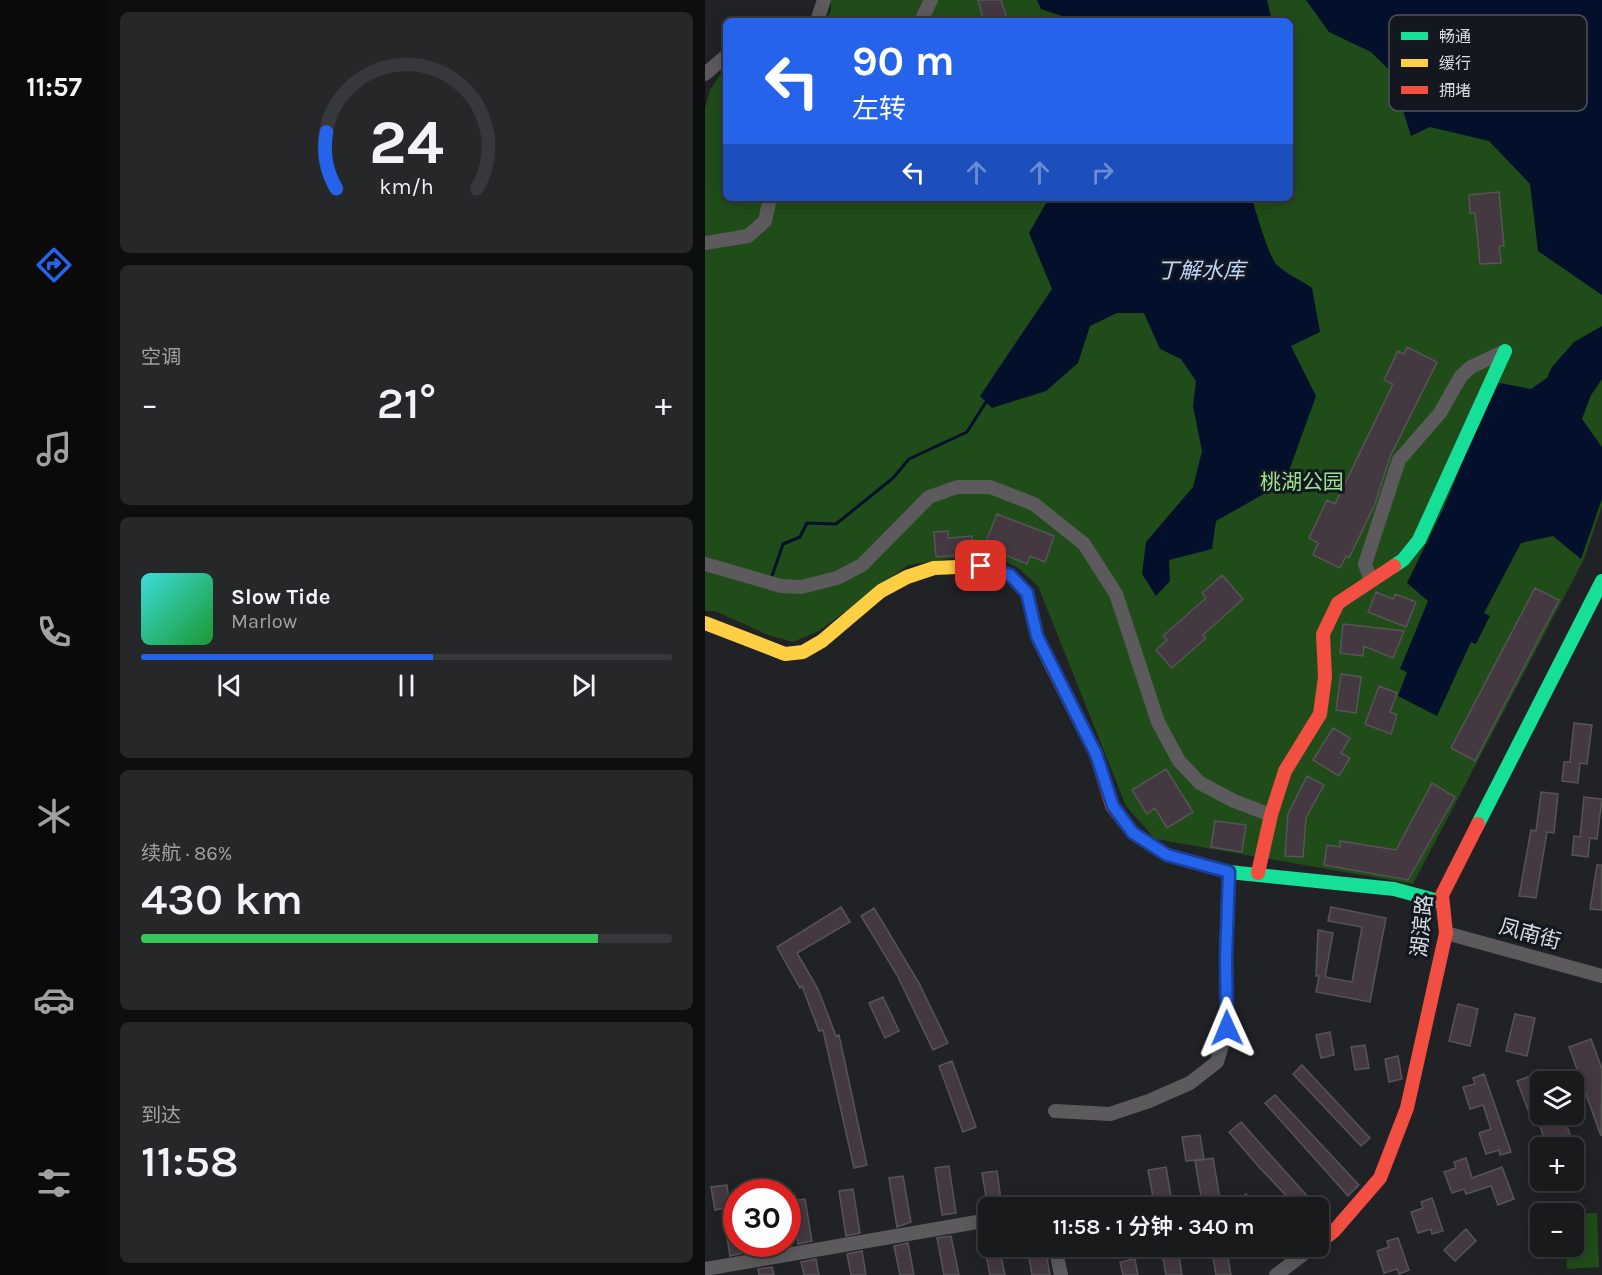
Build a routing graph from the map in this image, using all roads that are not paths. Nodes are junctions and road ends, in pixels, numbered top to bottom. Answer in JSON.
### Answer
{"nodes":[{"id":1,"x":824,"y":0,"type":"edge"},
{"id":2,"x":931,"y":0,"type":"edge"},
{"id":3,"x":818,"y":18,"type":"edge"},
{"id":4,"x":922,"y":18,"type":"edge"},
{"id":5,"x":723,"y":59,"type":"edge"},
{"id":6,"x":705,"y":74,"type":"edge"},
{"id":7,"x":769,"y":201,"type":"edge"},
{"id":8,"x":705,"y":243,"type":"edge"},
{"id":9,"x":705,"y":564,"type":"edge"},
{"id":10,"x":1371,"y":580,"type":"junction"},
{"id":11,"x":1602,"y":581,"type":"edge"},
{"id":12,"x":705,"y":623,"type":"edge"},
{"id":13,"x":1271,"y":815,"type":"junction"},
{"id":14,"x":1229,"y":872,"type":"junction"},
{"id":15,"x":1258,"y":873,"type":"junction"},
{"id":16,"x":1441,"y":902,"type":"junction"},
{"id":17,"x":1446,"y":933,"type":"junction"},
{"id":18,"x":1602,"y":976,"type":"edge"},
{"id":19,"x":1055,"y":1111,"type":"dead end"},
{"id":20,"x":978,"y":1222,"type":"edge"},
{"id":21,"x":1329,"y":1235,"type":"edge"},
{"id":22,"x":1057,"y":1257,"type":"edge"},
{"id":23,"x":1300,"y":1257,"type":"edge"},
{"id":24,"x":705,"y":1269,"type":"edge"},
{"id":25,"x":1061,"y":1275,"type":"edge"},
{"id":26,"x":1276,"y":1275,"type":"edge"}],
"edges":[{"from":1,"to":3,"type":"street"},
{"from":2,"to":4,"type":"street"},
{"from":5,"to":6,"type":"street"},
{"from":7,"to":8,"type":"street"},
{"from":9,"to":13,"type":"street"},
{"from":10,"to":10,"type":"street"},
{"from":10,"to":13,"type":"street"},
{"from":11,"to":16,"type":"street","name":"湖滨路"},
{"from":12,"to":14,"type":"street"},
{"from":13,"to":15,"type":"street"},
{"from":14,"to":15,"type":"street"},
{"from":14,"to":19,"type":"street"},
{"from":15,"to":16,"type":"street"},
{"from":16,"to":17,"type":"street","name":"湖滨路"},
{"from":17,"to":18,"type":"street","name":"凤南街"},
{"from":17,"to":21,"type":"street","name":"湖滨路"},
{"from":20,"to":24,"type":"street"},
{"from":22,"to":25,"type":"street"},
{"from":23,"to":26,"type":"street"}]}
